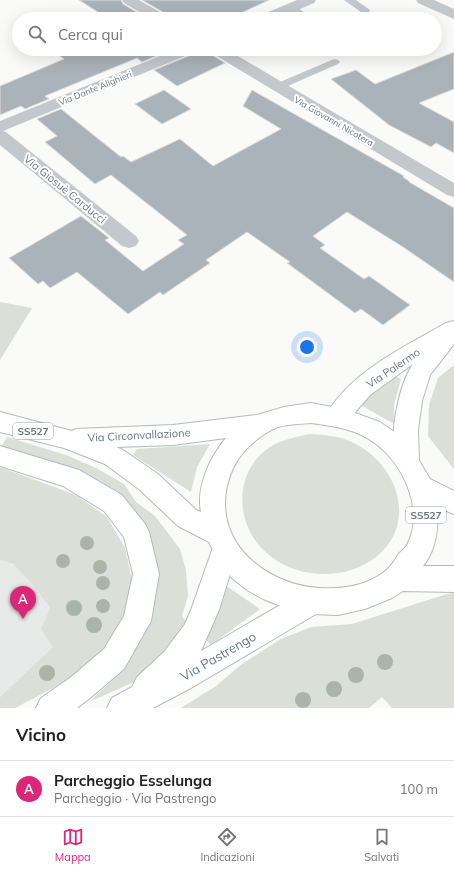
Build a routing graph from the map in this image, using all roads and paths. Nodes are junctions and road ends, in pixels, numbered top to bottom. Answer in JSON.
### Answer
{"nodes":[{"id":1,"x":129,"y":0,"type":"edge"},
{"id":2,"x":309,"y":0,"type":"edge"},
{"id":3,"x":349,"y":0,"type":"edge"},
{"id":4,"x":423,"y":0,"type":"edge"},
{"id":5,"x":291,"y":8,"type":"junction"},
{"id":6,"x":365,"y":10,"type":"dead end"},
{"id":7,"x":150,"y":12,"type":"edge"},
{"id":8,"x":281,"y":12,"type":"edge"},
{"id":9,"x":298,"y":12,"type":"edge"},
{"id":10,"x":454,"y":15,"type":"edge"},
{"id":11,"x":173,"y":56,"type":"edge"},
{"id":12,"x":226,"y":56,"type":"edge"},
{"id":13,"x":334,"y":62,"type":"dead end"},
{"id":14,"x":277,"y":87,"type":"junction"},
{"id":15,"x":0,"y":127,"type":"edge"},
{"id":16,"x":0,"y":136,"type":"edge"},
{"id":17,"x":454,"y":191,"type":"edge"},
{"id":18,"x":129,"y":241,"type":"dead end"},
{"id":19,"x":454,"y":329,"type":"edge"},
{"id":20,"x":338,"y":416,"type":"junction"},
{"id":21,"x":0,"y":422,"type":"edge"},
{"id":22,"x":259,"y":425,"type":"junction"},
{"id":23,"x":67,"y":439,"type":"junction"},
{"id":24,"x":0,"y":456,"type":"edge"},
{"id":25,"x":407,"y":459,"type":"junction"},
{"id":26,"x":422,"y":487,"type":"junction"},
{"id":27,"x":454,"y":503,"type":"edge"},
{"id":28,"x":221,"y":541,"type":"junction"},
{"id":29,"x":397,"y":578,"type":"junction"},
{"id":30,"x":454,"y":579,"type":"edge"},
{"id":31,"x":311,"y":602,"type":"junction"},
{"id":32,"x":51,"y":708,"type":"edge"},
{"id":33,"x":122,"y":708,"type":"edge"}],
"edges":[{"from":1,"to":7,"type":"street"},
{"from":2,"to":5,"type":"street"},
{"from":3,"to":6,"type":"lane"},
{"from":4,"to":10,"type":"street"},
{"from":5,"to":8,"type":"street"},
{"from":5,"to":9,"type":"lane"},
{"from":11,"to":15,"type":"street","name":"Via Dante Alighieri"},
{"from":12,"to":14,"type":"street","name":"Via Giovanni Nicotera"},
{"from":13,"to":14,"type":"lane"},
{"from":14,"to":17,"type":"street","name":"Via Giovanni Nicotera"},
{"from":16,"to":18,"type":"street","name":"Via Giosuè Carducci"},
{"from":19,"to":20,"type":"main road","name":"Via Palermo"},
{"from":19,"to":25,"type":"main road","name":"Via Palermo"},
{"from":20,"to":22,"type":"main road","number":"SS527"},
{"from":20,"to":25,"type":"main road","number":"SS527"},
{"from":21,"to":23,"type":"main road","name":"Via Circonvallazione","number":"SS527"},
{"from":22,"to":23,"type":"main road","name":"Via Circonvallazione","number":"SS527"},
{"from":22,"to":28,"type":"main road","number":"SS527"},
{"from":23,"to":28,"type":"main road","name":"Via Circonvallazione","number":"SS527"},
{"from":24,"to":32,"type":"main road"},
{"from":25,"to":26,"type":"main road","number":"SS527"},
{"from":26,"to":27,"type":"main road","number":"SS527"},
{"from":26,"to":29,"type":"main road","number":"SS527"},
{"from":28,"to":31,"type":"main road","number":"SS527"},
{"from":28,"to":33,"type":"main road","name":"Via Pastrengo"},
{"from":29,"to":30,"type":"main road"},
{"from":29,"to":31,"type":"main road","number":"SS527"},
{"from":31,"to":33,"type":"main road","name":"Via Pastrengo"}]}
